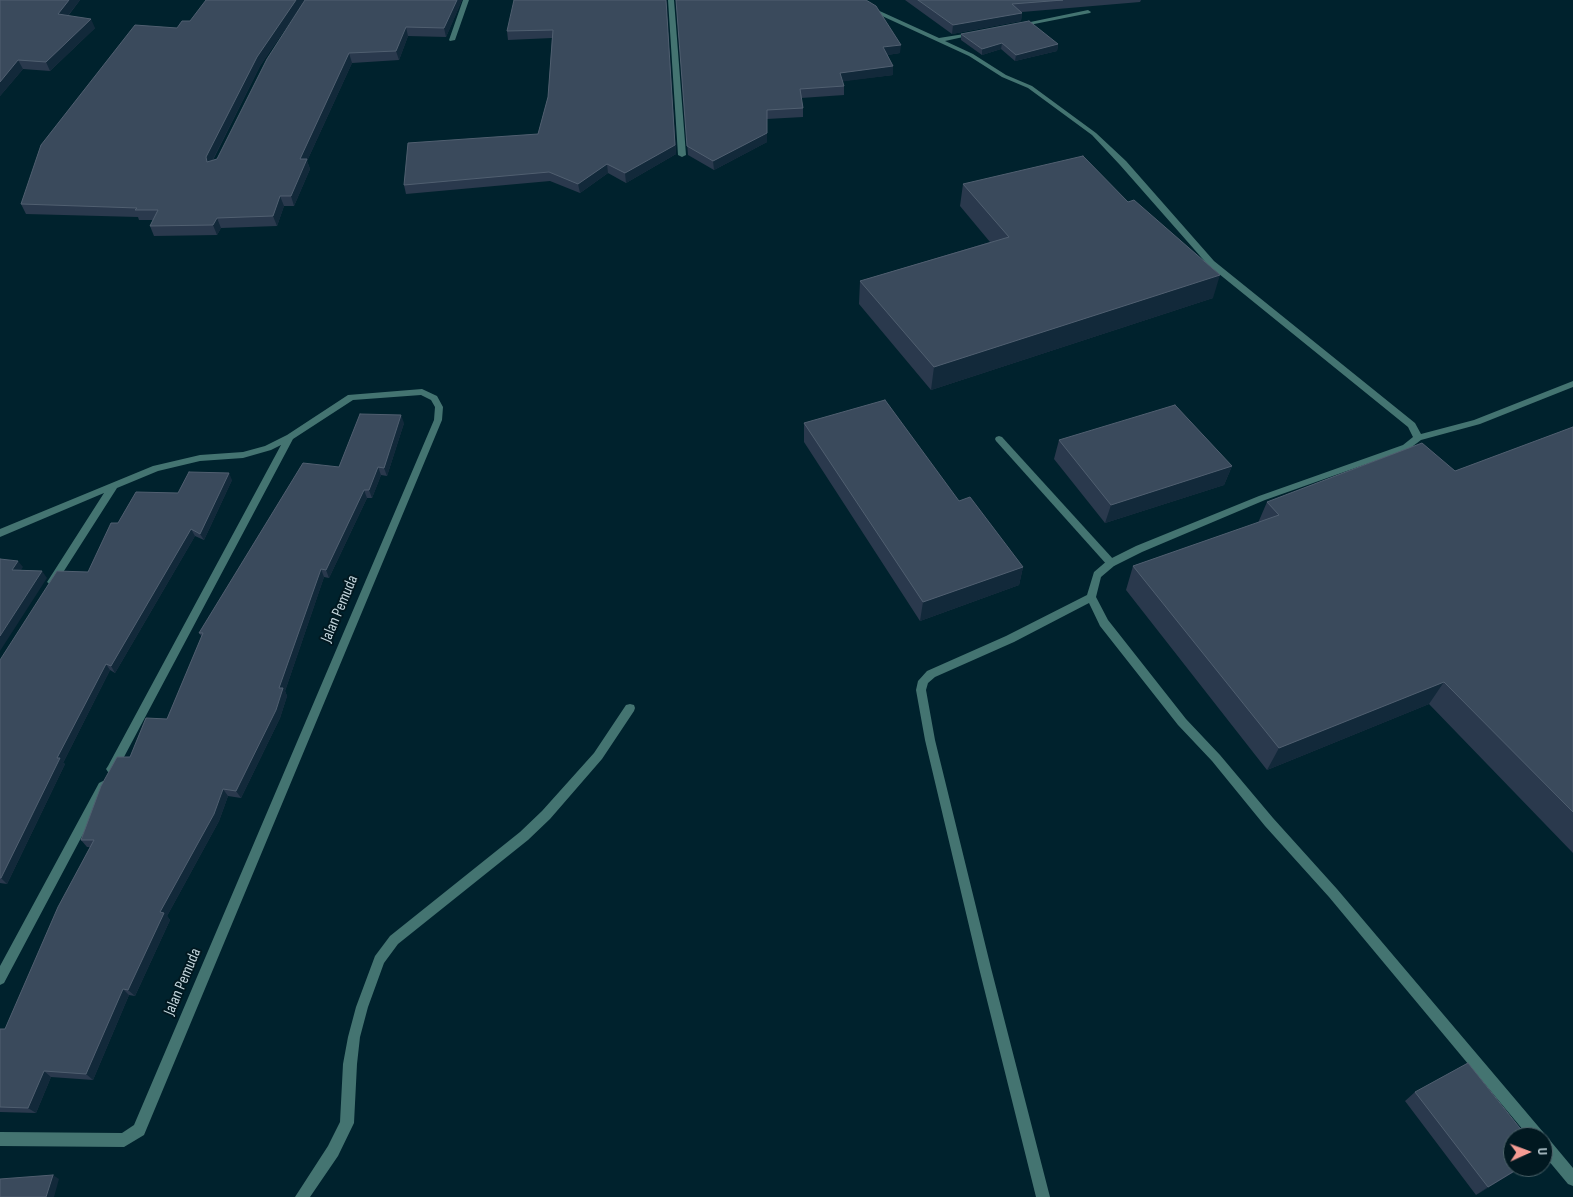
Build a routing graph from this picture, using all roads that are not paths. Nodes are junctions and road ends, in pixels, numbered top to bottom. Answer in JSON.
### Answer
{"nodes":[{"id":1,"x":466,"y":0,"type":"edge"},
{"id":2,"x":671,"y":0,"type":"edge"},
{"id":3,"x":860,"y":0,"type":"edge"},
{"id":4,"x":1088,"y":12,"type":"dead end"},
{"id":5,"x":1012,"y":26,"type":"edge"},
{"id":6,"x":984,"y":32,"type":"edge"},
{"id":7,"x":452,"y":40,"type":"dead end"},
{"id":8,"x":936,"y":41,"type":"junction"},
{"id":9,"x":682,"y":155,"type":"dead end"},
{"id":10,"x":1573,"y":384,"type":"edge"},
{"id":11,"x":290,"y":437,"type":"junction"},
{"id":12,"x":1418,"y":438,"type":"junction"},
{"id":13,"x":998,"y":439,"type":"dead end"},
{"id":14,"x":113,"y":487,"type":"junction"},
{"id":15,"x":0,"y":533,"type":"edge"},
{"id":16,"x":1111,"y":562,"type":"junction"},
{"id":17,"x":48,"y":587,"type":"edge"},
{"id":18,"x":1091,"y":597,"type":"junction"},
{"id":19,"x":630,"y":708,"type":"dead end"},
{"id":20,"x":0,"y":979,"type":"edge"},
{"id":21,"x":1530,"y":1127,"type":"edge"},
{"id":22,"x":0,"y":1139,"type":"edge"},
{"id":23,"x":1553,"y":1155,"type":"edge"},
{"id":24,"x":1573,"y":1178,"type":"edge"},
{"id":25,"x":302,"y":1197,"type":"edge"},
{"id":26,"x":1043,"y":1197,"type":"edge"}],
"edges":[{"from":1,"to":7,"type":"street"},
{"from":2,"to":9,"type":"street"},
{"from":3,"to":8,"type":"street"},
{"from":4,"to":5,"type":"street"},
{"from":6,"to":8,"type":"street"},
{"from":8,"to":12,"type":"street"},
{"from":10,"to":12,"type":"street"},
{"from":11,"to":14,"type":"street","name":"Jalan Pemuda"},
{"from":11,"to":20,"type":"street"},
{"from":11,"to":22,"type":"street","name":"Jalan Pemuda"},
{"from":12,"to":16,"type":"street"},
{"from":13,"to":16,"type":"street"},
{"from":14,"to":15,"type":"street","name":"Jalan Pemuda"},
{"from":14,"to":17,"type":"street"},
{"from":16,"to":18,"type":"street"},
{"from":18,"to":21,"type":"street"},
{"from":18,"to":26,"type":"street"},
{"from":19,"to":25,"type":"street"},
{"from":23,"to":24,"type":"street"}]}
